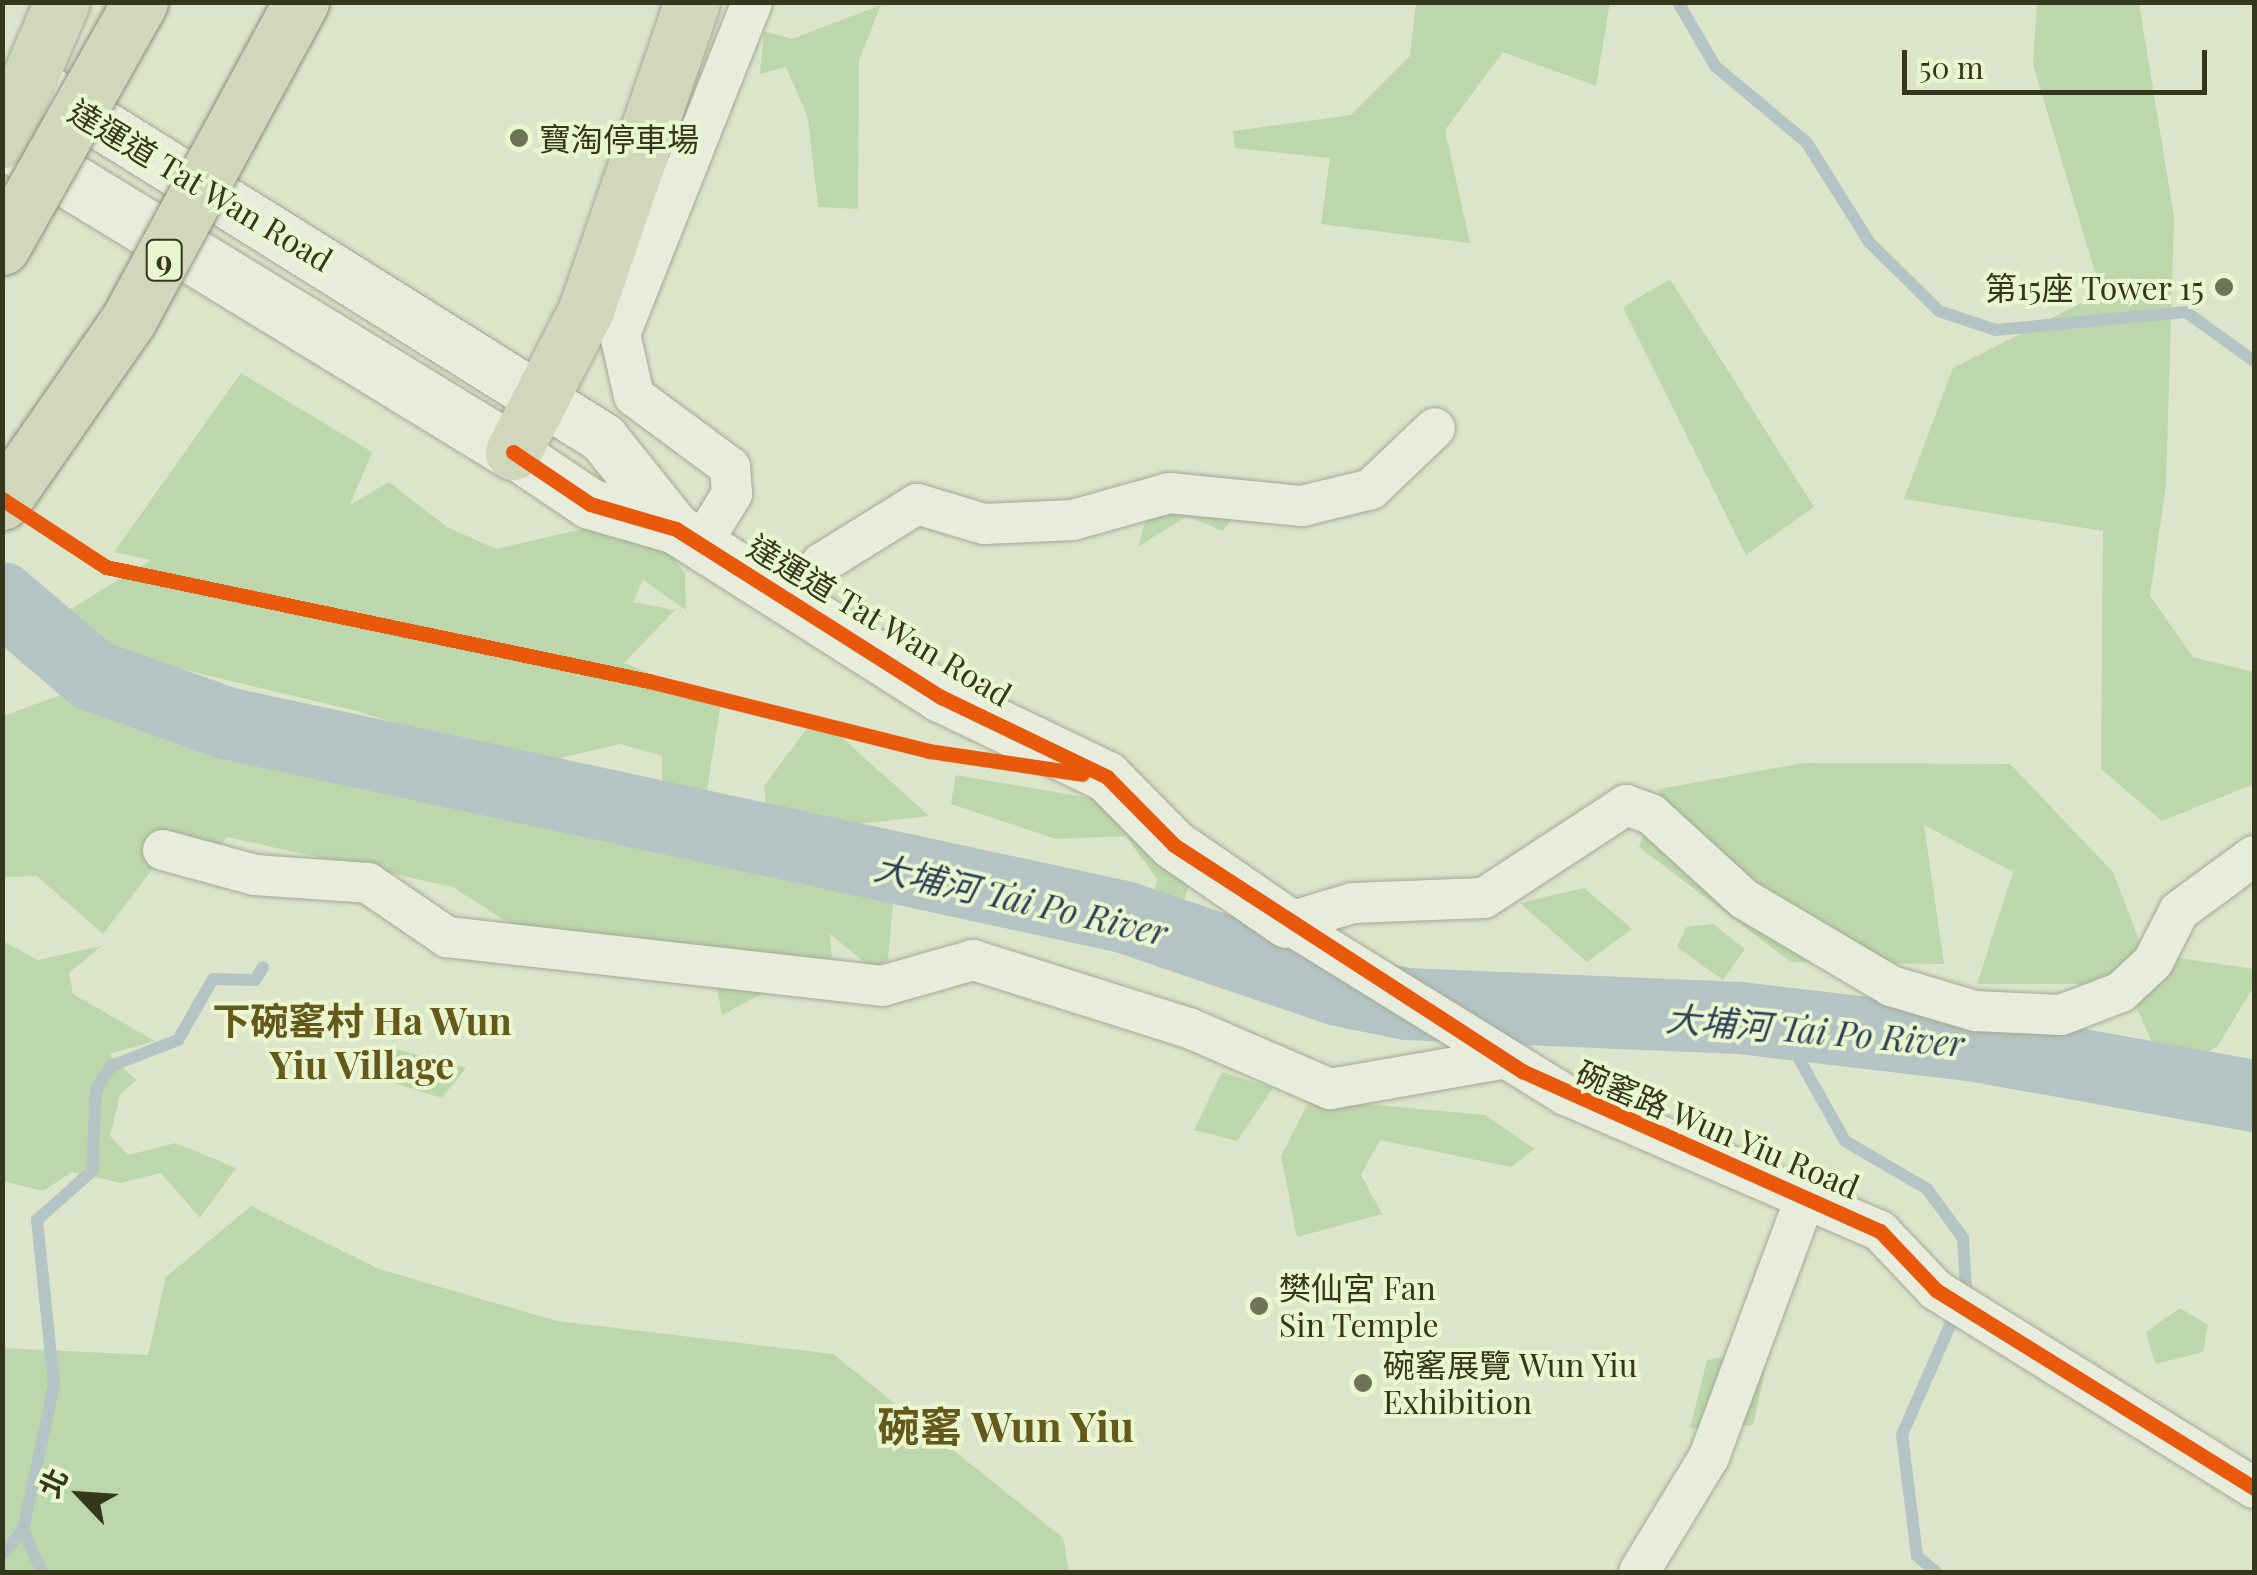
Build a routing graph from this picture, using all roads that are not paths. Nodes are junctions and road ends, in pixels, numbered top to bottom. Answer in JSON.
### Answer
{"nodes":[{"id":1,"x":62,"y":2,"type":"edge"},
{"id":2,"x":140,"y":2,"type":"edge"},
{"id":3,"x":300,"y":2,"type":"edge"},
{"id":4,"x":692,"y":2,"type":"edge"},
{"id":5,"x":752,"y":2,"type":"edge"},
{"id":6,"x":18,"y":74,"type":"edge"},
{"id":7,"x":3,"y":139,"type":"edge"},
{"id":8,"x":2,"y":247,"type":"edge"},
{"id":9,"x":544,"y":399,"type":"junction"},
{"id":10,"x":1435,"y":428,"type":"dead end"},
{"id":11,"x":513,"y":452,"type":"junction"},
{"id":12,"x":2,"y":502,"type":"edge"},
{"id":13,"x":688,"y":536,"type":"junction"},
{"id":14,"x":793,"y":601,"type":"junction"},
{"id":15,"x":164,"y":850,"type":"dead end"},
{"id":16,"x":2254,"y":856,"type":"edge"},
{"id":17,"x":1287,"y":922,"type":"junction"},
{"id":18,"x":1493,"y":1054,"type":"junction"},
{"id":19,"x":1806,"y":1193,"type":"junction"},
{"id":20,"x":2254,"y":1488,"type":"edge"},
{"id":21,"x":1639,"y":1572,"type":"edge"}],
"edges":[{"from":1,"to":6,"type":"highway"},
{"from":2,"to":8,"type":"highway","bridge":true},
{"from":3,"to":12,"type":"highway","number":"9","bridge":true},
{"from":4,"to":9,"type":"highway"},
{"from":5,"to":13,"type":"street"},
{"from":6,"to":7,"type":"highway"},
{"from":6,"to":9,"type":"street","name":"達運道 Tat Wan Road"},
{"from":7,"to":11,"type":"main road","name":"達運道 Tat Wan Road"},
{"from":9,"to":11,"type":"highway"},
{"from":9,"to":13,"type":"street","name":"達運道 Tat Wan Road"},
{"from":10,"to":14,"type":"street"},
{"from":11,"to":13,"type":"street","name":"達運道 Tat Wan Road"},
{"from":13,"to":14,"type":"street","name":"達運道 Tat Wan Road"},
{"from":14,"to":17,"type":"street","name":"達運道 Tat Wan Road"},
{"from":15,"to":18,"type":"street"},
{"from":16,"to":17,"type":"street"},
{"from":17,"to":18,"type":"street","name":"達運道 Tat Wan Road"},
{"from":18,"to":19,"type":"street","name":"碗窰路 Wun Yiu Road"},
{"from":19,"to":20,"type":"street","name":"碗窰路 Wun Yiu Road"},
{"from":19,"to":21,"type":"street"}]}
